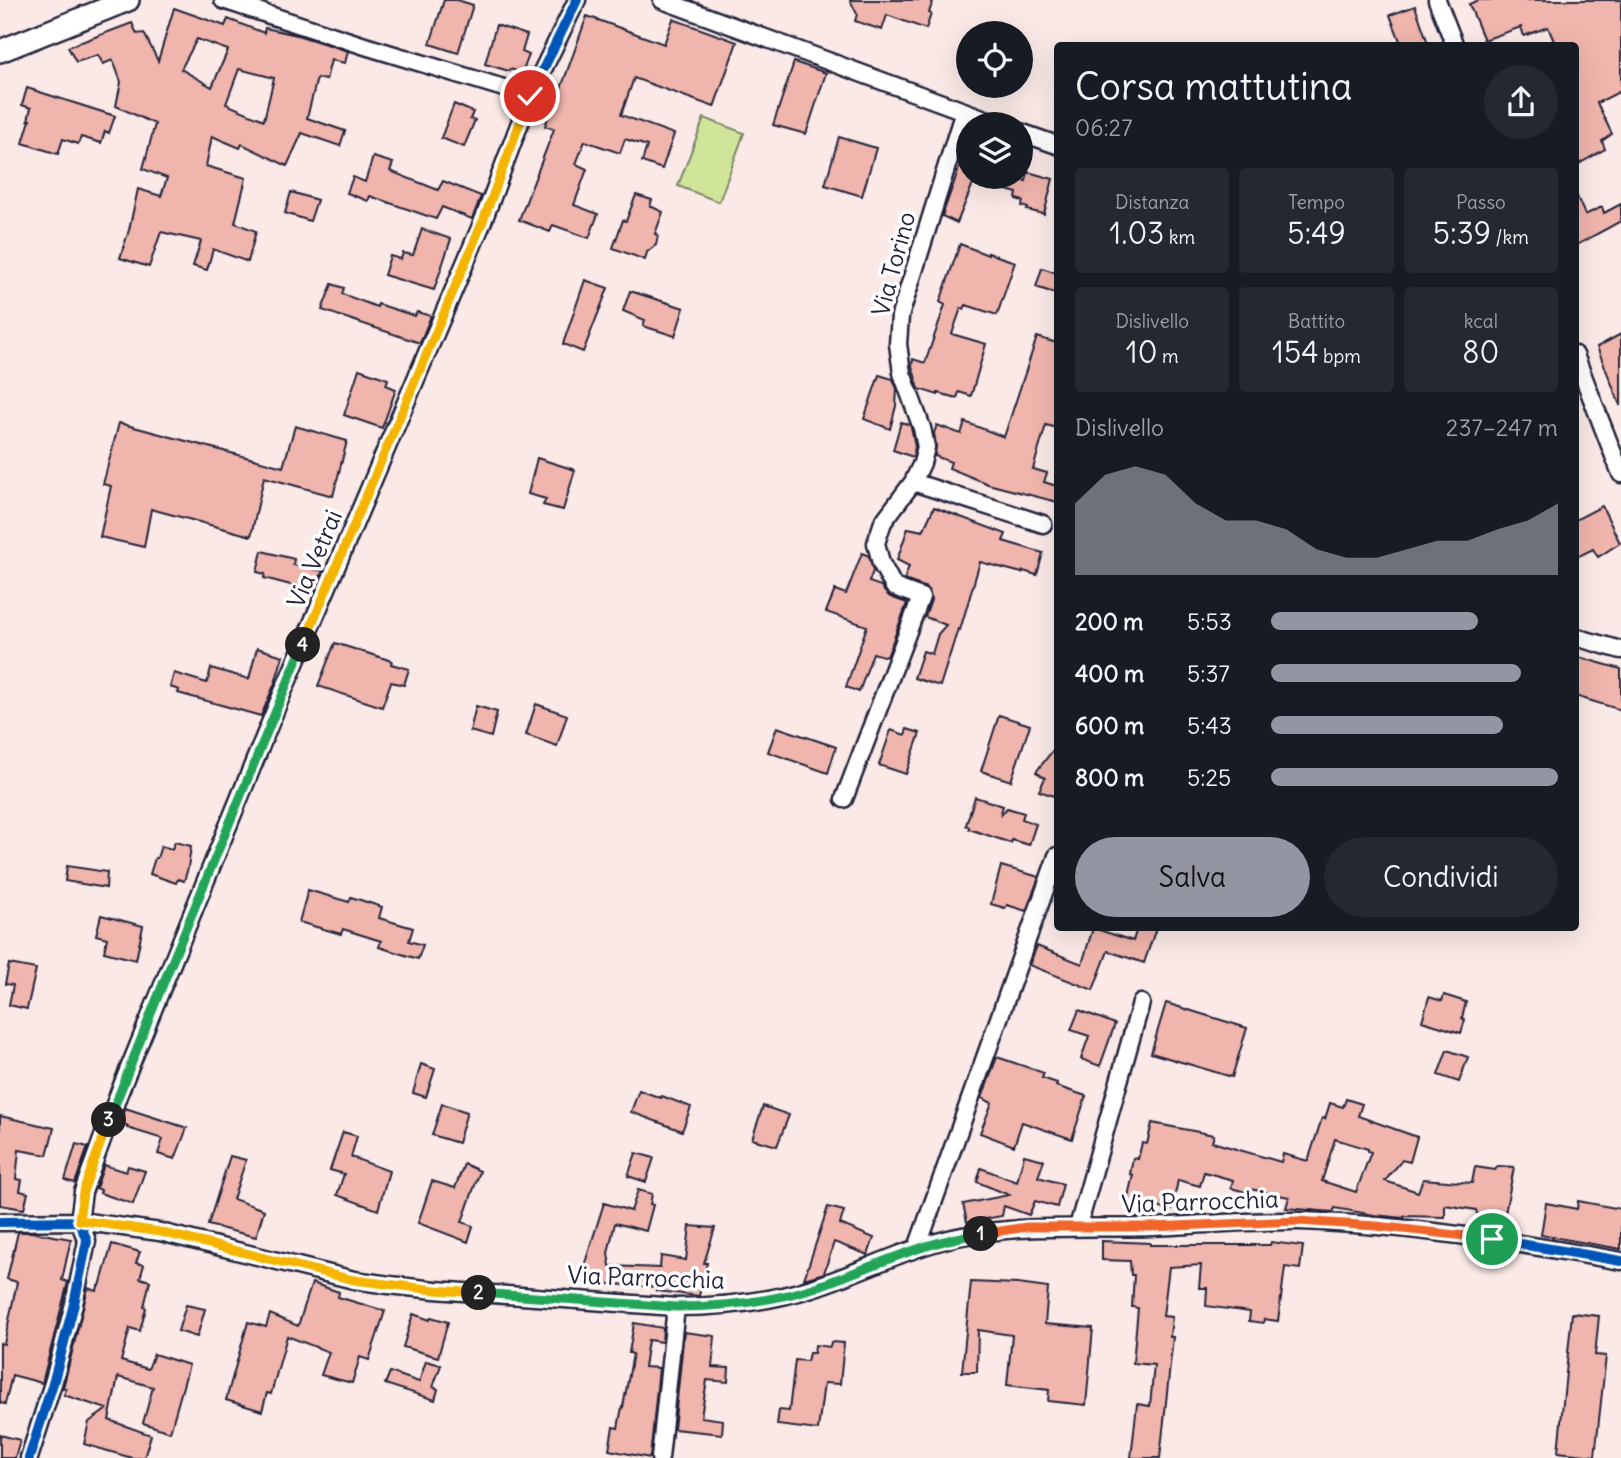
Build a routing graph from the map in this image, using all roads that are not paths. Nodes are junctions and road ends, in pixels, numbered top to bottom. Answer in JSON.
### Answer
{"nodes":[{"id":1,"x":128,"y":0,"type":"edge"},
{"id":2,"x":223,"y":0,"type":"edge"},
{"id":3,"x":577,"y":0,"type":"edge"},
{"id":4,"x":662,"y":0,"type":"edge"},
{"id":5,"x":1437,"y":0,"type":"edge"},
{"id":6,"x":1453,"y":42,"type":"edge"},
{"id":7,"x":0,"y":51,"type":"edge"},
{"id":8,"x":530,"y":96,"type":"junction"},
{"id":9,"x":964,"y":111,"type":"joint"},
{"id":10,"x":1033,"y":137,"type":"edge"},
{"id":11,"x":1054,"y":144,"type":"edge"},
{"id":12,"x":1579,"y":365,"type":"edge"},
{"id":13,"x":1621,"y":474,"type":"edge"},
{"id":14,"x":912,"y":482,"type":"junction"},
{"id":15,"x":1043,"y":524,"type":"dead end"},
{"id":16,"x":1579,"y":638,"type":"edge"},
{"id":17,"x":1621,"y":650,"type":"edge"},
{"id":18,"x":844,"y":799,"type":"dead end"},
{"id":19,"x":1054,"y":864,"type":"edge"},
{"id":20,"x":1141,"y":1003,"type":"dead end"},
{"id":21,"x":79,"y":1220,"type":"junction"},
{"id":22,"x":0,"y":1222,"type":"edge"},
{"id":23,"x":1078,"y":1227,"type":"junction"},
{"id":24,"x":917,"y":1248,"type":"junction"},
{"id":25,"x":1621,"y":1261,"type":"edge"},
{"id":26,"x":676,"y":1307,"type":"junction"},
{"id":27,"x":29,"y":1458,"type":"edge"},
{"id":28,"x":660,"y":1458,"type":"edge"}],
"edges":[{"from":1,"to":7,"type":"main road"},
{"from":2,"to":8,"type":"street"},
{"from":3,"to":8,"type":"street","name":"Via Vetrai"},
{"from":4,"to":9,"type":"street"},
{"from":5,"to":6,"type":"street"},
{"from":8,"to":21,"type":"street","name":"Via Vetrai"},
{"from":9,"to":14,"type":"street","name":"Via Torino"},
{"from":10,"to":11,"type":"street"},
{"from":12,"to":13,"type":"street"},
{"from":14,"to":15,"type":"street"},
{"from":14,"to":18,"type":"street","name":"Via Torino"},
{"from":16,"to":17,"type":"street"},
{"from":19,"to":24,"type":"street"},
{"from":20,"to":23,"type":"street"},
{"from":21,"to":22,"type":"street","name":"Via Parrocchia"},
{"from":21,"to":26,"type":"street","name":"Via Parrocchia"},
{"from":21,"to":27,"type":"street"},
{"from":23,"to":24,"type":"street","name":"Via Parrocchia"},
{"from":23,"to":25,"type":"street","name":"Via Parrocchia"},
{"from":24,"to":26,"type":"street","name":"Via Parrocchia"},
{"from":26,"to":28,"type":"street"}]}
